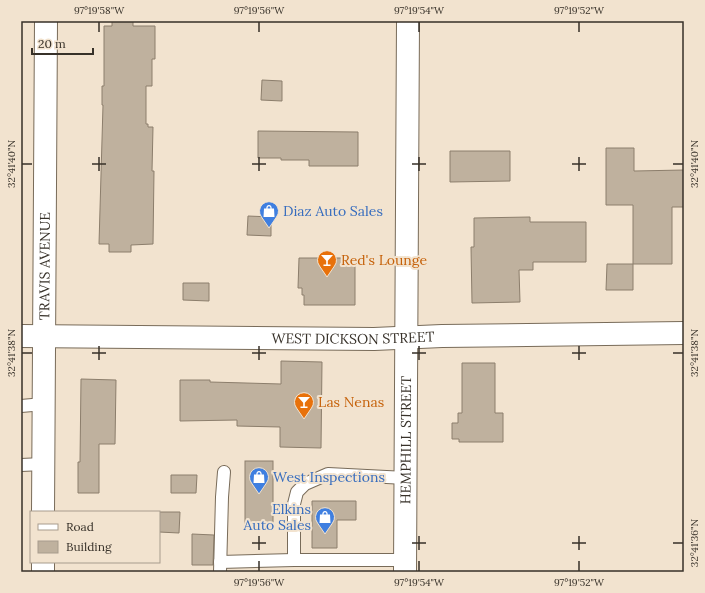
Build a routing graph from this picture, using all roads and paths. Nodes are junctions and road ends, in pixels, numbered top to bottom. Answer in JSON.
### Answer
{"nodes":[{"id":1,"x":46,"y":21,"type":"edge"},
{"id":2,"x":408,"y":21,"type":"edge"},
{"id":3,"x":684,"y":334,"type":"edge"},
{"id":4,"x":21,"y":336,"type":"edge"},
{"id":5,"x":44,"y":336,"type":"junction"},
{"id":6,"x":406,"y":337,"type":"junction"},
{"id":7,"x":44,"y":404,"type":"junction"},
{"id":8,"x":21,"y":406,"type":"edge"},
{"id":9,"x":43,"y":464,"type":"junction"},
{"id":10,"x":21,"y":465,"type":"edge"},
{"id":11,"x":224,"y":472,"type":"dead end"},
{"id":12,"x":406,"y":478,"type":"junction"},
{"id":13,"x":43,"y":511,"type":"edge"},
{"id":14,"x":294,"y":560,"type":"junction"},
{"id":15,"x":405,"y":566,"type":"edge"},
{"id":16,"x":220,"y":567,"type":"edge"}],
"edges":[{"from":1,"to":5,"type":"street","name":"TRAVIS AVENUE"},
{"from":2,"to":6,"type":"street","name":"HEMPHILL STREET"},
{"from":3,"to":6,"type":"street","name":"WEST DICKSON STREET"},
{"from":4,"to":5,"type":"street","name":"WEST DICKSON STREET"},
{"from":5,"to":6,"type":"street","name":"WEST DICKSON STREET"},
{"from":5,"to":7,"type":"street","name":"TRAVIS AVENUE"},
{"from":6,"to":12,"type":"street","name":"HEMPHILL STREET"},
{"from":7,"to":8,"type":"lane"},
{"from":7,"to":9,"type":"street","name":"TRAVIS AVENUE"},
{"from":9,"to":10,"type":"lane"},
{"from":9,"to":13,"type":"street","name":"TRAVIS AVENUE"},
{"from":11,"to":16,"type":"lane"},
{"from":12,"to":14,"type":"lane"},
{"from":12,"to":15,"type":"street","name":"HEMPHILL STREET"},
{"from":14,"to":15,"type":"lane"},
{"from":14,"to":16,"type":"lane"}]}
